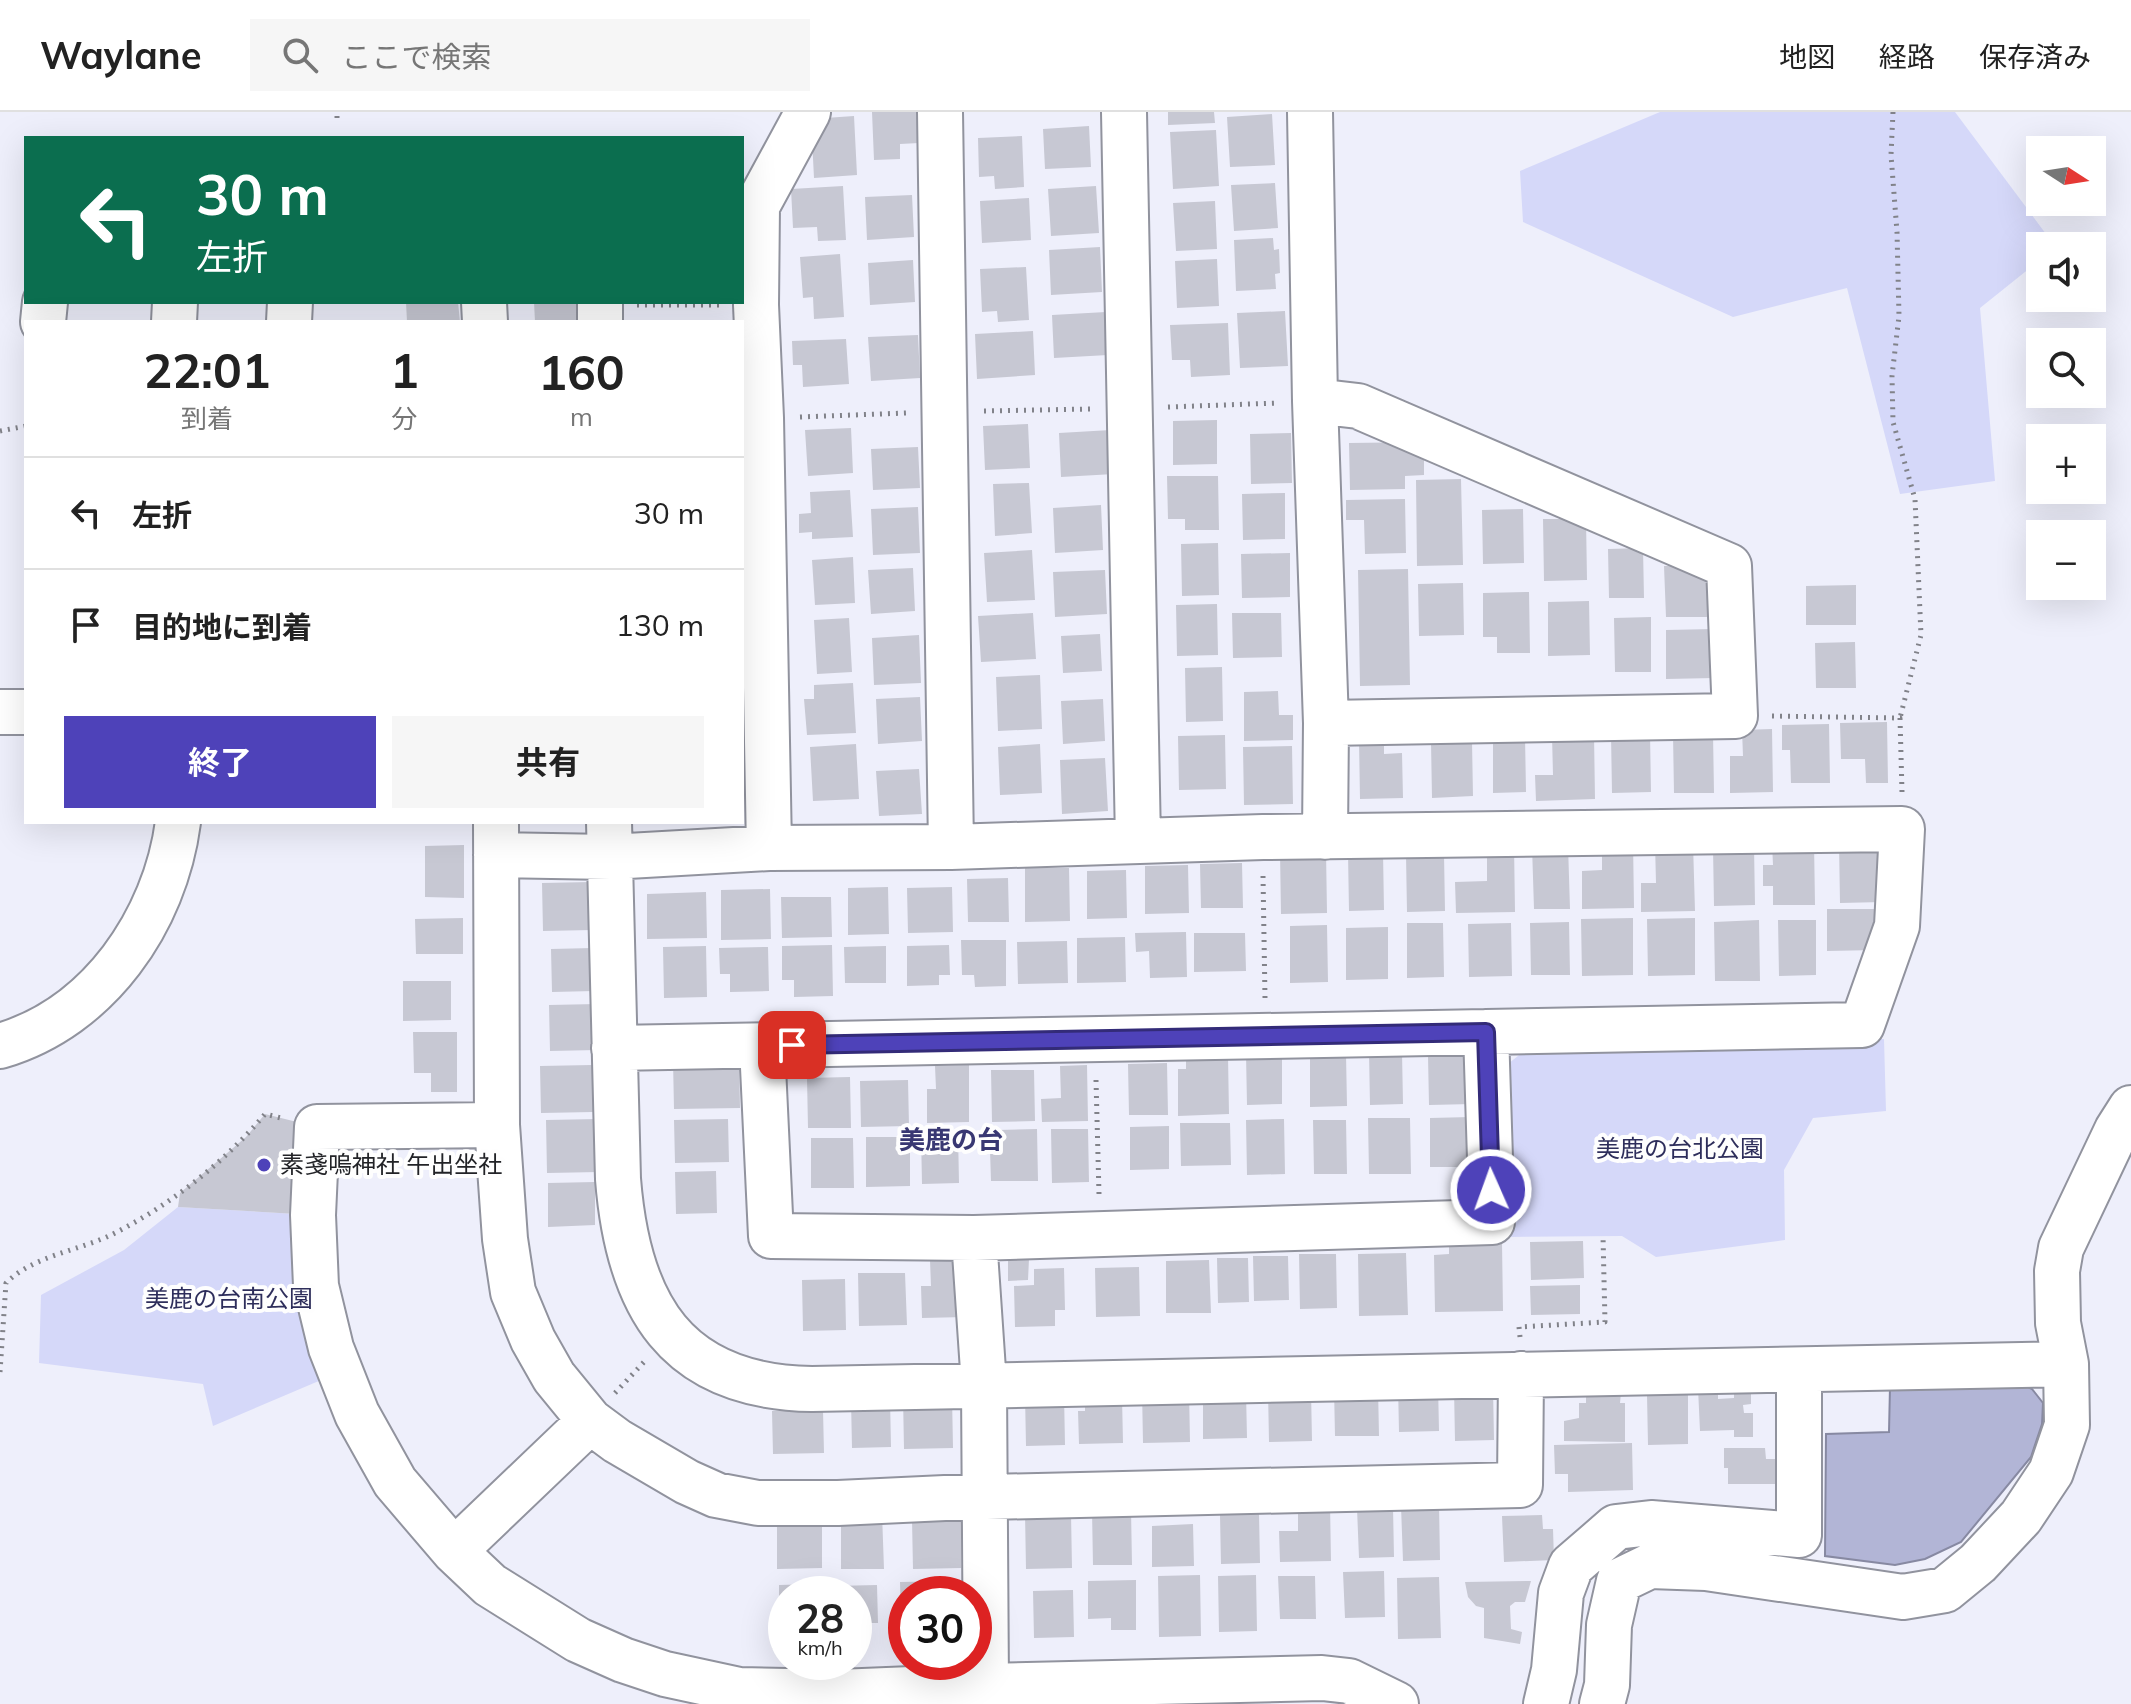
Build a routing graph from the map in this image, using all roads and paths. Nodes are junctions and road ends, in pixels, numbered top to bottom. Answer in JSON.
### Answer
{"nodes":[{"id":1,"x":808,"y":112,"type":"edge"},
{"id":2,"x":940,"y":112,"type":"edge"},
{"id":3,"x":1124,"y":112,"type":"edge"},
{"id":4,"x":1310,"y":112,"type":"edge"},
{"id":5,"x":1893,"y":112,"type":"edge"},
{"id":6,"x":756,"y":305,"type":"junction"},
{"id":7,"x":610,"y":310,"type":"edge"},
{"id":8,"x":1315,"y":401,"type":"junction"},
{"id":9,"x":1132,"y":408,"type":"junction"},
{"id":10,"x":945,"y":412,"type":"junction"},
{"id":11,"x":761,"y":418,"type":"junction"},
{"id":12,"x":24,"y":426,"type":"edge"},
{"id":13,"x":0,"y":431,"type":"edge"},
{"id":14,"x":0,"y":712,"type":"edge"},
{"id":15,"x":24,"y":712,"type":"edge"},
{"id":16,"x":1735,"y":716,"type":"junction"},
{"id":17,"x":1900,"y":718,"type":"junction"},
{"id":18,"x":1326,"y":723,"type":"junction"},
{"id":19,"x":178,"y":824,"type":"edge"},
{"id":20,"x":1902,"y":829,"type":"junction"},
{"id":21,"x":1263,"y":837,"type":"junction"},
{"id":22,"x":1325,"y":837,"type":"junction"},
{"id":23,"x":496,"y":838,"type":"edge"},
{"id":24,"x":609,"y":840,"type":"edge"},
{"id":25,"x":1138,"y":841,"type":"junction"},
{"id":26,"x":951,"y":847,"type":"junction"},
{"id":27,"x":769,"y":848,"type":"junction"},
{"id":28,"x":1486,"y":1032,"type":"junction"},
{"id":29,"x":1266,"y":1035,"type":"junction"},
{"id":30,"x":1095,"y":1039,"type":"junction"},
{"id":31,"x":0,"y":1046,"type":"edge"},
{"id":32,"x":762,"y":1046,"type":"junction"},
{"id":33,"x":614,"y":1048,"type":"junction"},
{"id":34,"x":2131,"y":1108,"type":"edge"},
{"id":35,"x":497,"y":1125,"type":"junction"},
{"id":36,"x":317,"y":1127,"type":"junction"},
{"id":37,"x":1101,"y":1235,"type":"junction"},
{"id":38,"x":1603,"y":1236,"type":"dead end"},
{"id":39,"x":974,"y":1238,"type":"junction"},
{"id":40,"x":669,"y":1335,"type":"junction"},
{"id":41,"x":2066,"y":1364,"type":"junction"},
{"id":42,"x":1799,"y":1370,"type":"junction"},
{"id":43,"x":0,"y":1372,"type":"edge"},
{"id":44,"x":1521,"y":1374,"type":"junction"},
{"id":45,"x":984,"y":1385,"type":"junction"},
{"id":46,"x":590,"y":1421,"type":"junction"},
{"id":47,"x":985,"y":1498,"type":"junction"},
{"id":48,"x":454,"y":1551,"type":"junction"},
{"id":49,"x":986,"y":1686,"type":"junction"},
{"id":50,"x":1396,"y":1704,"type":"edge"},
{"id":51,"x":1546,"y":1704,"type":"edge"},
{"id":52,"x":1602,"y":1704,"type":"edge"}],
"edges":[{"from":1,"to":6,"type":"street"},
{"from":2,"to":10,"type":"street"},
{"from":3,"to":9,"type":"street"},
{"from":4,"to":8,"type":"street"},
{"from":5,"to":17,"type":"path"},
{"from":6,"to":7,"type":"path"},
{"from":6,"to":11,"type":"street"},
{"from":8,"to":9,"type":"path"},
{"from":8,"to":16,"type":"street"},
{"from":8,"to":18,"type":"street"},
{"from":9,"to":10,"type":"path"},
{"from":9,"to":25,"type":"street"},
{"from":10,"to":11,"type":"path"},
{"from":10,"to":26,"type":"street"},
{"from":11,"to":27,"type":"street"},
{"from":12,"to":13,"type":"path"},
{"from":14,"to":15,"type":"street"},
{"from":16,"to":17,"type":"path"},
{"from":16,"to":18,"type":"street"},
{"from":17,"to":20,"type":"path"},
{"from":18,"to":22,"type":"street"},
{"from":19,"to":31,"type":"street"},
{"from":20,"to":22,"type":"street"},
{"from":20,"to":28,"type":"street"},
{"from":21,"to":22,"type":"street"},
{"from":21,"to":25,"type":"street"},
{"from":21,"to":29,"type":"path"},
{"from":23,"to":24,"type":"street"},
{"from":23,"to":35,"type":"street"},
{"from":24,"to":27,"type":"street"},
{"from":24,"to":33,"type":"street"},
{"from":25,"to":26,"type":"street"},
{"from":26,"to":27,"type":"street"},
{"from":28,"to":29,"type":"street"},
{"from":28,"to":37,"type":"street"},
{"from":29,"to":30,"type":"street"},
{"from":30,"to":32,"type":"street"},
{"from":30,"to":37,"type":"path"},
{"from":32,"to":33,"type":"street"},
{"from":32,"to":39,"type":"street"},
{"from":33,"to":40,"type":"street"},
{"from":34,"to":41,"type":"street"},
{"from":35,"to":36,"type":"street"},
{"from":35,"to":46,"type":"street"},
{"from":36,"to":43,"type":"path"},
{"from":36,"to":48,"type":"street"},
{"from":37,"to":39,"type":"street"},
{"from":38,"to":44,"type":"path"},
{"from":39,"to":45,"type":"street"},
{"from":40,"to":45,"type":"street"},
{"from":40,"to":46,"type":"path"},
{"from":41,"to":42,"type":"street"},
{"from":41,"to":52,"type":"street"},
{"from":42,"to":44,"type":"street"},
{"from":42,"to":51,"type":"street"},
{"from":44,"to":45,"type":"street"},
{"from":44,"to":47,"type":"street"},
{"from":45,"to":47,"type":"street"},
{"from":46,"to":47,"type":"street"},
{"from":46,"to":48,"type":"street"},
{"from":47,"to":49,"type":"street"},
{"from":48,"to":49,"type":"street"},
{"from":49,"to":50,"type":"street"}]}
